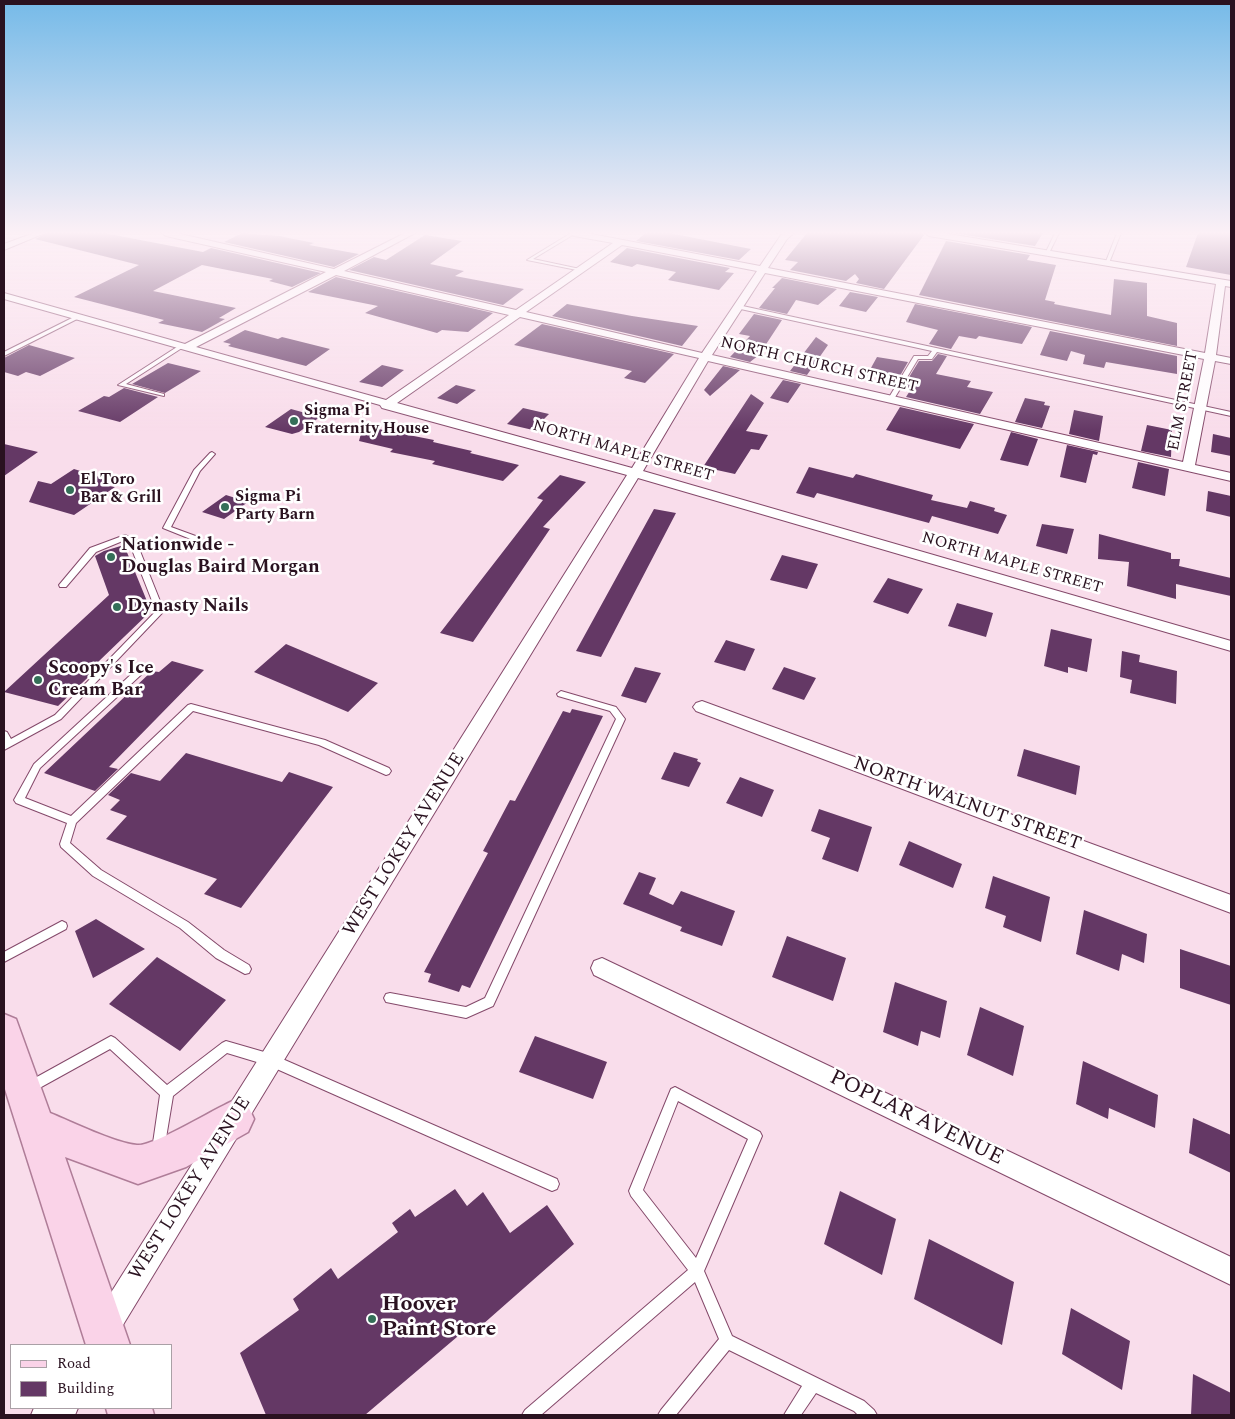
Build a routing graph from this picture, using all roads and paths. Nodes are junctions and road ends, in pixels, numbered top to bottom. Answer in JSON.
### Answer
{"nodes":[{"id":1,"x":15,"y":299,"type":"edge"},
{"id":2,"x":282,"y":299,"type":"edge"},
{"id":3,"x":456,"y":299,"type":"edge"},
{"id":4,"x":538,"y":299,"type":"edge"},
{"id":5,"x":743,"y":299,"type":"edge"},
{"id":6,"x":915,"y":299,"type":"edge"},
{"id":7,"x":1222,"y":299,"type":"edge"},
{"id":8,"x":738,"y":307,"type":"junction"},
{"id":9,"x":517,"y":314,"type":"junction"},
{"id":10,"x":78,"y":317,"type":"junction"},
{"id":11,"x":185,"y":347,"type":"junction"},
{"id":12,"x":935,"y":350,"type":"junction"},
{"id":13,"x":4,"y":354,"type":"edge"},
{"id":14,"x":1210,"y":356,"type":"junction"},
{"id":15,"x":704,"y":357,"type":"junction"},
{"id":16,"x":1231,"y":361,"type":"edge"},
{"id":17,"x":162,"y":395,"type":"dead end"},
{"id":18,"x":890,"y":399,"type":"junction"},
{"id":19,"x":386,"y":404,"type":"junction"},
{"id":20,"x":1200,"y":408,"type":"junction"},
{"id":21,"x":1231,"y":414,"type":"edge"},
{"id":22,"x":212,"y":454,"type":"dead end"},
{"id":23,"x":1188,"y":467,"type":"junction"},
{"id":24,"x":635,"y":473,"type":"junction"},
{"id":25,"x":1231,"y":477,"type":"edge"},
{"id":26,"x":198,"y":540,"type":"dead end"},
{"id":27,"x":63,"y":585,"type":"dead end"},
{"id":28,"x":1231,"y":646,"type":"edge"},
{"id":29,"x":140,"y":671,"type":"dead end"},
{"id":30,"x":561,"y":694,"type":"dead end"},
{"id":31,"x":702,"y":707,"type":"dead end"},
{"id":32,"x":4,"y":734,"type":"edge"},
{"id":33,"x":6,"y":745,"type":"edge"},
{"id":34,"x":386,"y":771,"type":"dead end"},
{"id":35,"x":72,"y":821,"type":"junction"},
{"id":36,"x":1231,"y":904,"type":"edge"},
{"id":37,"x":62,"y":926,"type":"dead end"},
{"id":38,"x":4,"y":957,"type":"edge"},
{"id":39,"x":602,"y":968,"type":"dead end"},
{"id":40,"x":245,"y":969,"type":"dead end"},
{"id":41,"x":390,"y":998,"type":"dead end"},
{"id":42,"x":4,"y":1031,"type":"edge"},
{"id":43,"x":272,"y":1060,"type":"junction"},
{"id":44,"x":18,"y":1083,"type":"junction"},
{"id":45,"x":167,"y":1093,"type":"junction"},
{"id":46,"x":235,"y":1119,"type":"junction"},
{"id":47,"x":36,"y":1126,"type":"junction"},
{"id":48,"x":156,"y":1159,"type":"junction"},
{"id":49,"x":552,"y":1184,"type":"dead end"},
{"id":50,"x":697,"y":1271,"type":"junction"},
{"id":51,"x":1231,"y":1271,"type":"edge"},
{"id":52,"x":102,"y":1341,"type":"edge"},
{"id":53,"x":727,"y":1341,"type":"junction"},
{"id":54,"x":813,"y":1383,"type":"junction"},
{"id":55,"x":530,"y":1415,"type":"edge"},
{"id":56,"x":666,"y":1415,"type":"edge"},
{"id":57,"x":792,"y":1415,"type":"edge"},
{"id":58,"x":869,"y":1415,"type":"edge"}],
"edges":[{"from":1,"to":10,"type":"street","name":"NORTH MAPLE STREET"},
{"from":2,"to":11,"type":"street"},
{"from":3,"to":9,"type":"street","name":"NORTH CHURCH STREET"},
{"from":4,"to":9,"type":"street"},
{"from":5,"to":8,"type":"street","name":"WEST LOKEY AVENUE"},
{"from":6,"to":14,"type":"street"},
{"from":7,"to":14,"type":"street","name":"ELM STREET"},
{"from":8,"to":12,"type":"lane"},
{"from":8,"to":15,"type":"street","name":"WEST LOKEY AVENUE"},
{"from":9,"to":15,"type":"street","name":"NORTH CHURCH STREET"},
{"from":9,"to":19,"type":"street"},
{"from":10,"to":11,"type":"street","name":"NORTH MAPLE STREET"},
{"from":10,"to":13,"type":"lane"},
{"from":11,"to":17,"type":"lane"},
{"from":11,"to":19,"type":"street","name":"NORTH MAPLE STREET"},
{"from":12,"to":18,"type":"lane"},
{"from":12,"to":20,"type":"lane"},
{"from":14,"to":16,"type":"street"},
{"from":14,"to":20,"type":"street","name":"ELM STREET"},
{"from":15,"to":18,"type":"street","name":"NORTH CHURCH STREET"},
{"from":15,"to":24,"type":"street","name":"WEST LOKEY AVENUE"},
{"from":18,"to":23,"type":"street","name":"NORTH CHURCH STREET"},
{"from":19,"to":24,"type":"street","name":"NORTH MAPLE STREET"},
{"from":20,"to":21,"type":"lane"},
{"from":20,"to":23,"type":"street","name":"ELM STREET"},
{"from":22,"to":26,"type":"lane"},
{"from":23,"to":25,"type":"street","name":"NORTH CHURCH STREET"},
{"from":24,"to":28,"type":"street","name":"NORTH MAPLE STREET"},
{"from":24,"to":43,"type":"street","name":"WEST LOKEY AVENUE"},
{"from":27,"to":33,"type":"lane"},
{"from":29,"to":35,"type":"lane"},
{"from":30,"to":41,"type":"lane"},
{"from":31,"to":36,"type":"street","name":"NORTH WALNUT STREET"},
{"from":32,"to":33,"type":"lane"},
{"from":34,"to":35,"type":"lane"},
{"from":35,"to":40,"type":"lane"},
{"from":37,"to":38,"type":"lane"},
{"from":39,"to":51,"type":"street","name":"POPLAR AVENUE"},
{"from":42,"to":44,"type":"main road"},
{"from":43,"to":45,"type":"lane"},
{"from":43,"to":46,"type":"street","name":"WEST LOKEY AVENUE"},
{"from":43,"to":49,"type":"lane"},
{"from":44,"to":45,"type":"lane"},
{"from":44,"to":47,"type":"main road"},
{"from":45,"to":48,"type":"lane"},
{"from":46,"to":48,"type":"main road"},
{"from":46,"to":52,"type":"street","name":"WEST LOKEY AVENUE"},
{"from":47,"to":48,"type":"main road"},
{"from":47,"to":52,"type":"main road"},
{"from":50,"to":50,"type":"lane"},
{"from":50,"to":53,"type":"lane"},
{"from":50,"to":55,"type":"lane"},
{"from":53,"to":54,"type":"lane"},
{"from":53,"to":56,"type":"lane"},
{"from":54,"to":57,"type":"lane"},
{"from":54,"to":58,"type":"lane"}]}
